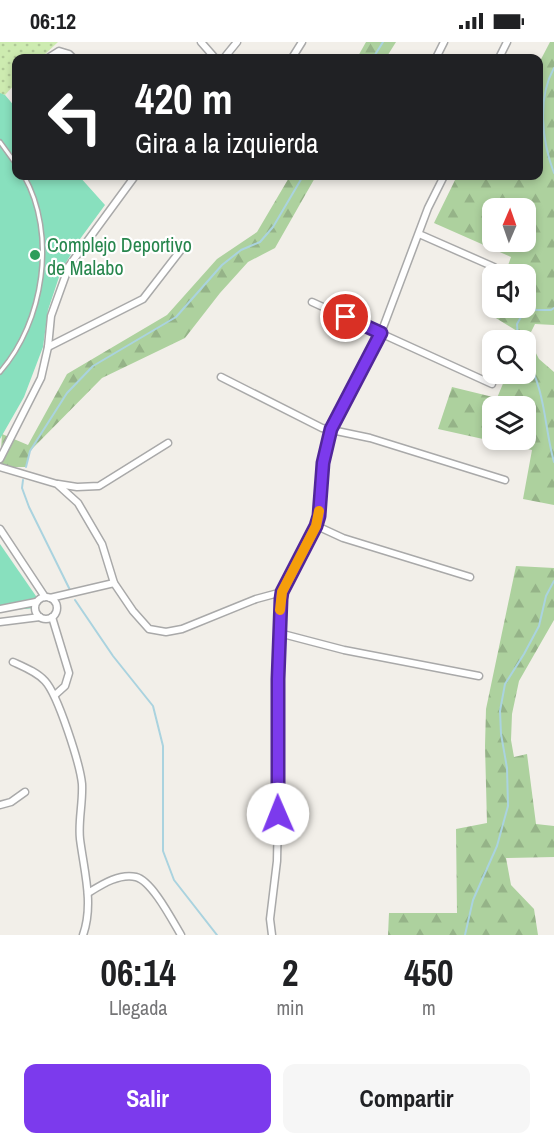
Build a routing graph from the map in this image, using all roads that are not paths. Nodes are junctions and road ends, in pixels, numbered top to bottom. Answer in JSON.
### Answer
{"nodes":[{"id":1,"x":201,"y":42,"type":"edge"},
{"id":2,"x":237,"y":42,"type":"edge"},
{"id":3,"x":54,"y":54,"type":"edge"},
{"id":4,"x":69,"y":54,"type":"edge"},
{"id":5,"x":212,"y":54,"type":"edge"},
{"id":6,"x":227,"y":54,"type":"edge"},
{"id":7,"x":0,"y":142,"type":"edge"},
{"id":8,"x":12,"y":158,"type":"edge"},
{"id":9,"x":26,"y":180,"type":"edge"},
{"id":10,"x":132,"y":180,"type":"edge"},
{"id":11,"x":442,"y":180,"type":"edge"},
{"id":12,"x":419,"y":234,"type":"junction"},
{"id":13,"x":184,"y":246,"type":"dead end"},
{"id":14,"x":487,"y":264,"type":"edge"},
{"id":15,"x":312,"y":302,"type":"dead end"},
{"id":16,"x":381,"y":333,"type":"junction"},
{"id":17,"x":48,"y":347,"type":"junction"},
{"id":18,"x":0,"y":372,"type":"edge"},
{"id":19,"x":220,"y":377,"type":"dead end"},
{"id":20,"x":482,"y":379,"type":"edge"},
{"id":21,"x":331,"y":429,"type":"junction"},
{"id":22,"x":168,"y":443,"type":"dead end"},
{"id":23,"x":0,"y":459,"type":"edge"},
{"id":24,"x":0,"y":467,"type":"edge"},
{"id":25,"x":505,"y":480,"type":"dead end"},
{"id":26,"x":57,"y":484,"type":"junction"},
{"id":27,"x":316,"y":526,"type":"junction"},
{"id":28,"x":0,"y":529,"type":"edge"},
{"id":29,"x":470,"y":578,"type":"dead end"},
{"id":30,"x":114,"y":583,"type":"junction"},
{"id":31,"x":282,"y":592,"type":"junction"},
{"id":32,"x":48,"y":598,"type":"junction"},
{"id":33,"x":36,"y":602,"type":"junction"},
{"id":34,"x":0,"y":609,"type":"edge"},
{"id":35,"x":40,"y":617,"type":"junction"},
{"id":36,"x":51,"y":617,"type":"junction"},
{"id":37,"x":0,"y":622,"type":"edge"},
{"id":38,"x":279,"y":633,"type":"junction"},
{"id":39,"x":13,"y":662,"type":"dead end"},
{"id":40,"x":479,"y":676,"type":"dead end"},
{"id":41,"x":55,"y":695,"type":"junction"},
{"id":42,"x":25,"y":792,"type":"dead end"},
{"id":43,"x":0,"y":805,"type":"edge"},
{"id":44,"x":88,"y":893,"type":"junction"},
{"id":45,"x":83,"y":935,"type":"edge"},
{"id":46,"x":181,"y":935,"type":"edge"},
{"id":47,"x":272,"y":935,"type":"edge"}],
"edges":[{"from":1,"to":5,"type":"street"},
{"from":2,"to":6,"type":"street"},
{"from":3,"to":4,"type":"street"},
{"from":7,"to":8,"type":"lane"},
{"from":9,"to":18,"type":"lane"},
{"from":10,"to":17,"type":"street"},
{"from":11,"to":12,"type":"street"},
{"from":12,"to":14,"type":"street"},
{"from":12,"to":16,"type":"street"},
{"from":13,"to":17,"type":"street"},
{"from":15,"to":16,"type":"street"},
{"from":16,"to":20,"type":"street"},
{"from":16,"to":21,"type":"street"},
{"from":17,"to":23,"type":"street"},
{"from":19,"to":21,"type":"street"},
{"from":21,"to":25,"type":"street"},
{"from":21,"to":27,"type":"street"},
{"from":22,"to":26,"type":"street"},
{"from":24,"to":26,"type":"street"},
{"from":26,"to":30,"type":"street"},
{"from":27,"to":29,"type":"street"},
{"from":27,"to":31,"type":"street"},
{"from":28,"to":32,"type":"street"},
{"from":30,"to":31,"type":"street"},
{"from":30,"to":32,"type":"street"},
{"from":31,"to":38,"type":"street"},
{"from":32,"to":33,"type":"street"},
{"from":32,"to":36,"type":"street"},
{"from":33,"to":34,"type":"street"},
{"from":33,"to":35,"type":"street"},
{"from":35,"to":36,"type":"street"},
{"from":35,"to":37,"type":"street"},
{"from":36,"to":41,"type":"street"},
{"from":38,"to":40,"type":"street"},
{"from":38,"to":47,"type":"street"},
{"from":39,"to":41,"type":"street"},
{"from":41,"to":44,"type":"street"},
{"from":42,"to":43,"type":"street"},
{"from":44,"to":45,"type":"street"},
{"from":44,"to":46,"type":"street"}]}
